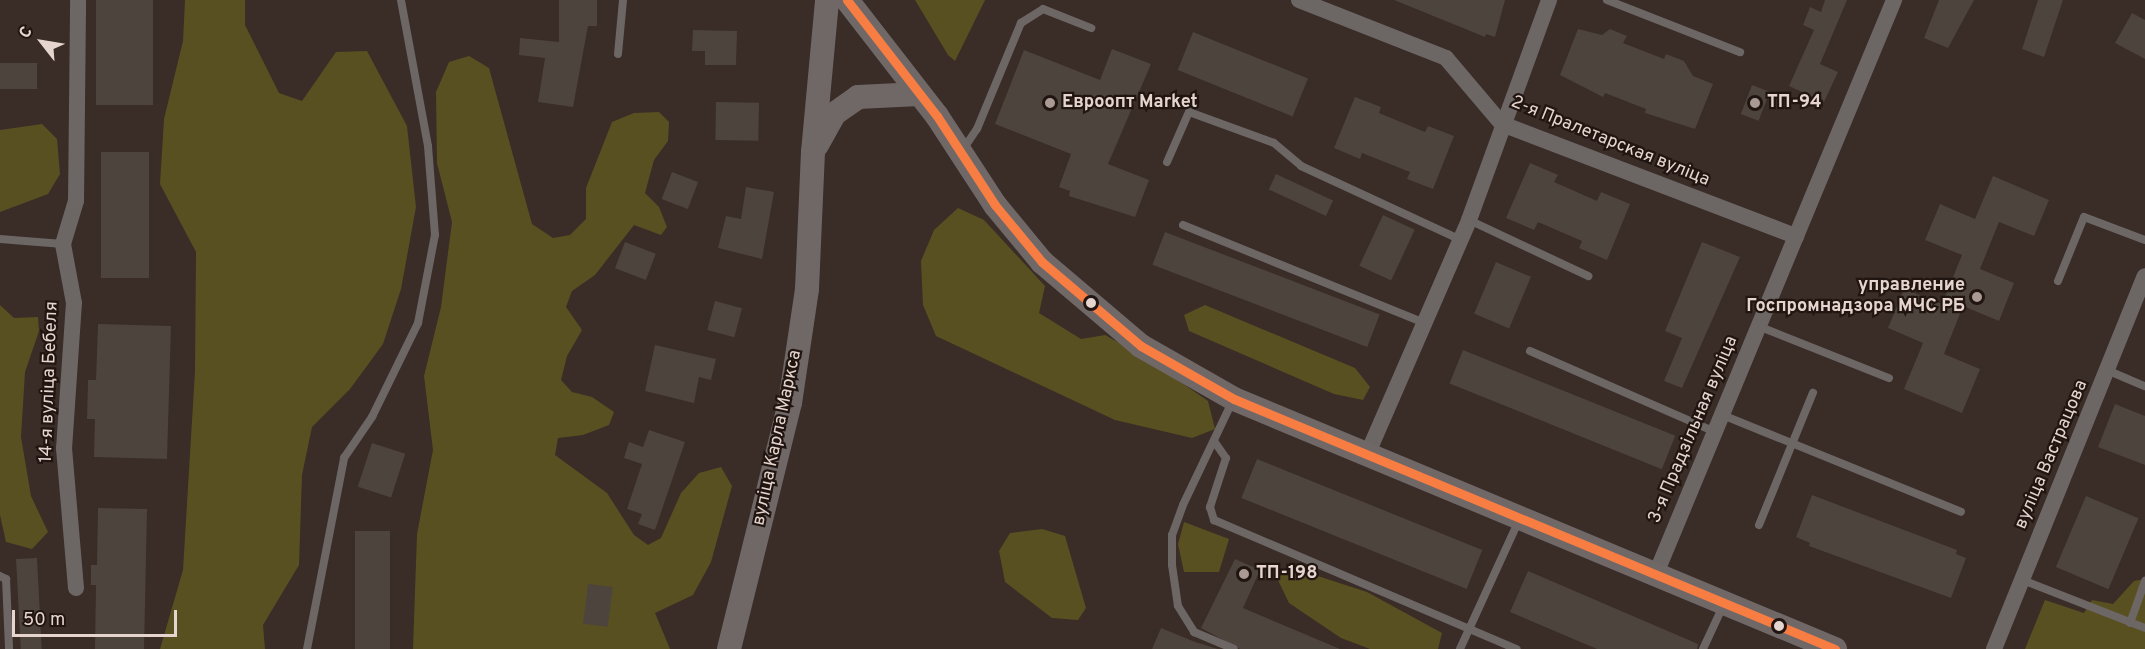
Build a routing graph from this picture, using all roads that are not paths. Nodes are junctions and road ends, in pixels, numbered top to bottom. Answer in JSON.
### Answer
{"nodes":[{"id":1,"x":78,"y":0,"type":"edge"},
{"id":2,"x":402,"y":0,"type":"edge"},
{"id":3,"x":623,"y":0,"type":"edge"},
{"id":4,"x":827,"y":0,"type":"edge"},
{"id":5,"x":848,"y":0,"type":"edge"},
{"id":6,"x":1299,"y":0,"type":"edge"},
{"id":7,"x":1548,"y":0,"type":"edge"},
{"id":8,"x":1607,"y":0,"type":"edge"},
{"id":9,"x":1894,"y":0,"type":"edge"},
{"id":10,"x":1091,"y":27,"type":"dead end"},
{"id":11,"x":1740,"y":52,"type":"dead end"},
{"id":12,"x":618,"y":54,"type":"dead end"},
{"id":13,"x":920,"y":94,"type":"junction"},
{"id":14,"x":1502,"y":124,"type":"junction"},
{"id":15,"x":813,"y":152,"type":"junction"},
{"id":16,"x":960,"y":154,"type":"junction"},
{"id":17,"x":1167,"y":162,"type":"dead end"},
{"id":18,"x":1469,"y":220,"type":"junction"},
{"id":19,"x":1183,"y":225,"type":"dead end"},
{"id":20,"x":1796,"y":236,"type":"junction"},
{"id":21,"x":0,"y":239,"type":"edge"},
{"id":22,"x":1461,"y":240,"type":"junction"},
{"id":23,"x":2145,"y":240,"type":"edge"},
{"id":24,"x":63,"y":244,"type":"junction"},
{"id":25,"x":1588,"y":276,"type":"dead end"},
{"id":26,"x":2145,"y":279,"type":"edge"},
{"id":27,"x":2058,"y":281,"type":"dead end"},
{"id":28,"x":1424,"y":323,"type":"junction"},
{"id":29,"x":1758,"y":326,"type":"junction"},
{"id":30,"x":1530,"y":351,"type":"dead end"},
{"id":31,"x":2109,"y":371,"type":"junction"},
{"id":32,"x":1889,"y":378,"type":"dead end"},
{"id":33,"x":2145,"y":386,"type":"edge"},
{"id":34,"x":1813,"y":393,"type":"dead end"},
{"id":35,"x":1234,"y":399,"type":"junction"},
{"id":36,"x":1720,"y":414,"type":"junction"},
{"id":37,"x":1713,"y":431,"type":"junction"},
{"id":38,"x":1214,"y":441,"type":"junction"},
{"id":39,"x":1792,"y":444,"type":"junction"},
{"id":40,"x":1367,"y":455,"type":"junction"},
{"id":41,"x":1961,"y":512,"type":"dead end"},
{"id":42,"x":1520,"y":517,"type":"junction"},
{"id":43,"x":1759,"y":525,"type":"dead end"},
{"id":44,"x":0,"y":576,"type":"edge"},
{"id":45,"x":1655,"y":576,"type":"junction"},
{"id":46,"x":2020,"y":579,"type":"junction"},
{"id":47,"x":2145,"y":581,"type":"edge"},
{"id":48,"x":76,"y":588,"type":"dead end"},
{"id":49,"x":1724,"y":603,"type":"junction"},
{"id":50,"x":2130,"y":623,"type":"junction"},
{"id":51,"x":2145,"y":628,"type":"edge"},
{"id":52,"x":1469,"y":629,"type":"junction"},
{"id":53,"x":9,"y":649,"type":"edge"},
{"id":54,"x":307,"y":649,"type":"edge"},
{"id":55,"x":729,"y":649,"type":"edge"},
{"id":56,"x":1234,"y":649,"type":"edge"},
{"id":57,"x":1460,"y":649,"type":"edge"},
{"id":58,"x":1517,"y":649,"type":"edge"},
{"id":59,"x":1702,"y":649,"type":"edge"},
{"id":60,"x":1835,"y":649,"type":"edge"},
{"id":61,"x":1994,"y":649,"type":"edge"}],
"edges":[{"from":1,"to":24,"type":"street","name":"14-я вуліца Бебеля"},
{"from":2,"to":54,"type":"lane"},
{"from":3,"to":12,"type":"lane"},
{"from":4,"to":15,"type":"main road","name":"вуліца Карла Маркса"},
{"from":5,"to":13,"type":"main road"},
{"from":6,"to":14,"type":"street","name":"2-я Пралетарская вуліца"},
{"from":7,"to":14,"type":"street"},
{"from":8,"to":11,"type":"lane"},
{"from":9,"to":20,"type":"street","name":"3-я Прадзільная вуліца"},
{"from":10,"to":16,"type":"lane"},
{"from":13,"to":15,"type":"main road","name":"вуліца Карла Маркса"},
{"from":13,"to":16,"type":"main road"},
{"from":14,"to":18,"type":"street"},
{"from":14,"to":20,"type":"street","name":"2-я Пралетарская вуліца"},
{"from":15,"to":55,"type":"main road","name":"вуліца Карла Маркса"},
{"from":16,"to":35,"type":"main road"},
{"from":17,"to":22,"type":"lane"},
{"from":18,"to":22,"type":"street"},
{"from":18,"to":25,"type":"lane"},
{"from":19,"to":28,"type":"lane"},
{"from":20,"to":29,"type":"street","name":"3-я Прадзільная вуліца"},
{"from":21,"to":24,"type":"lane"},
{"from":22,"to":28,"type":"street"},
{"from":23,"to":27,"type":"lane"},
{"from":24,"to":48,"type":"street","name":"14-я вуліца Бебеля"},
{"from":26,"to":31,"type":"street","name":"вуліца Вастрацова"},
{"from":28,"to":40,"type":"street"},
{"from":29,"to":32,"type":"lane"},
{"from":29,"to":36,"type":"street","name":"3-я Прадзільная вуліца"},
{"from":30,"to":37,"type":"lane"},
{"from":31,"to":33,"type":"lane"},
{"from":31,"to":46,"type":"street","name":"вуліца Вастрацова"},
{"from":34,"to":39,"type":"lane"},
{"from":35,"to":38,"type":"lane"},
{"from":35,"to":40,"type":"main road"},
{"from":36,"to":37,"type":"street","name":"3-я Прадзільная вуліца"},
{"from":36,"to":39,"type":"lane"},
{"from":37,"to":45,"type":"street","name":"3-я Прадзільная вуліца"},
{"from":38,"to":52,"type":"lane"},
{"from":38,"to":56,"type":"lane"},
{"from":39,"to":41,"type":"lane"},
{"from":39,"to":43,"type":"lane"},
{"from":40,"to":42,"type":"main road"},
{"from":42,"to":45,"type":"main road"},
{"from":42,"to":52,"type":"lane"},
{"from":44,"to":53,"type":"lane"},
{"from":45,"to":49,"type":"main road"},
{"from":46,"to":50,"type":"lane"},
{"from":46,"to":61,"type":"street","name":"вуліца Вастрацова"},
{"from":47,"to":50,"type":"lane"},
{"from":49,"to":59,"type":"lane"},
{"from":49,"to":60,"type":"main road"},
{"from":50,"to":51,"type":"lane"},
{"from":52,"to":57,"type":"lane"},
{"from":52,"to":58,"type":"lane"}]}
